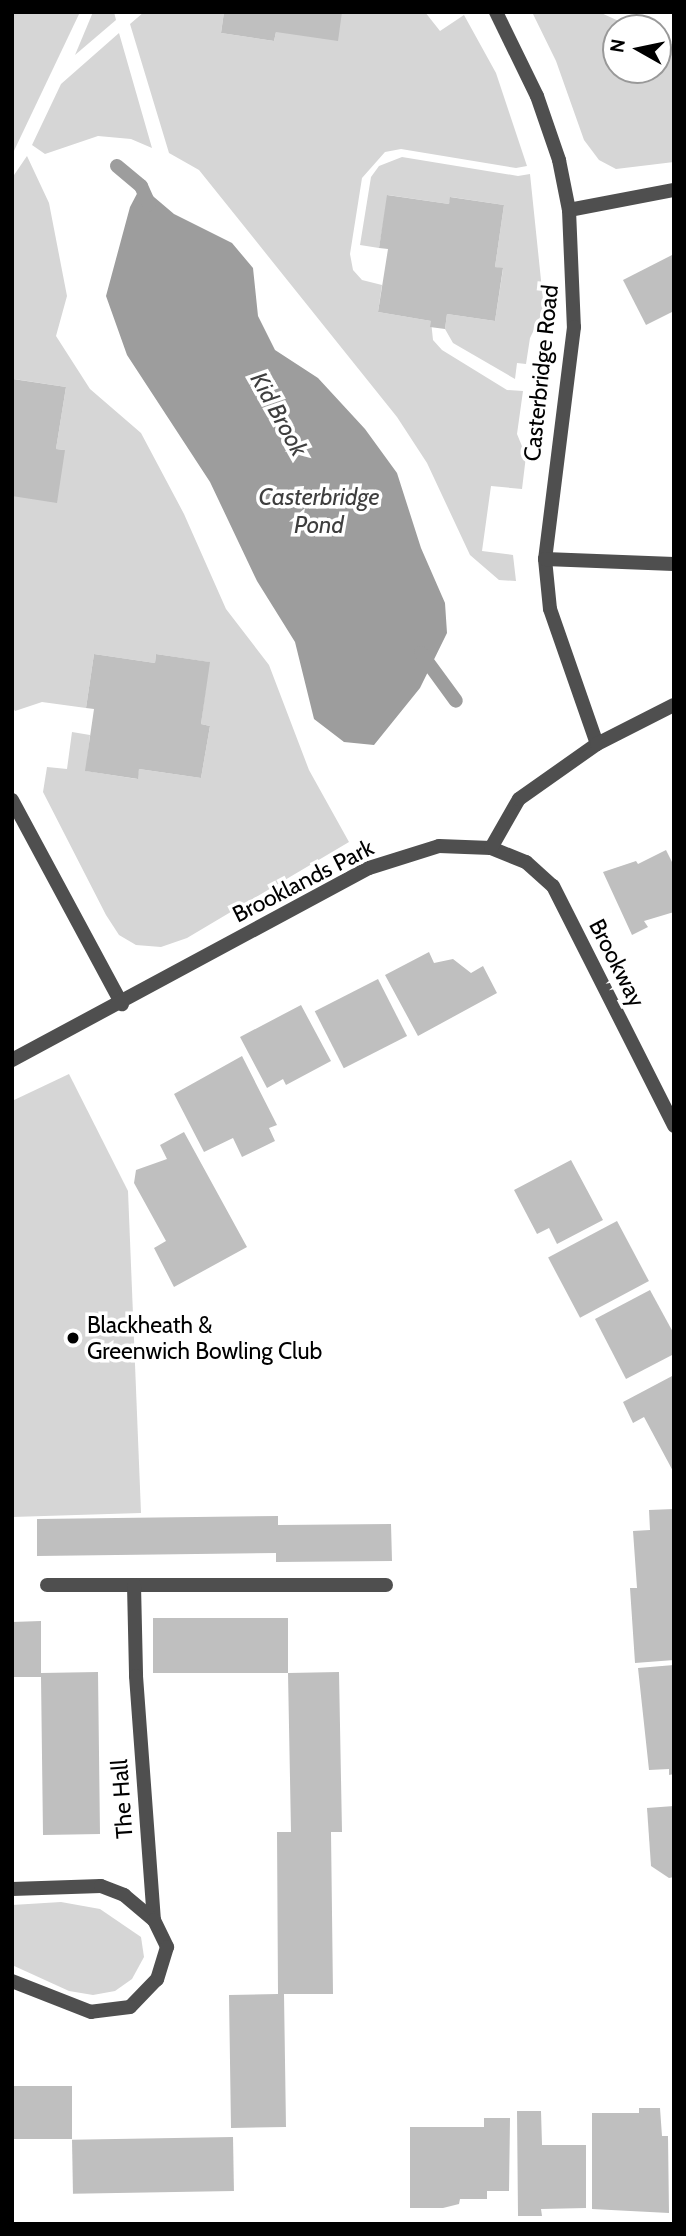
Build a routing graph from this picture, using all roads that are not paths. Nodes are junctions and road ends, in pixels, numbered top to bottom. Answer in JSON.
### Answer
{"nodes":[{"id":1,"x":496,"y":12,"type":"edge"},
{"id":2,"x":674,"y":190,"type":"edge"},
{"id":3,"x":569,"y":210,"type":"junction"},
{"id":4,"x":545,"y":559,"type":"junction"},
{"id":5,"x":674,"y":564,"type":"edge"},
{"id":6,"x":674,"y":705,"type":"edge"},
{"id":7,"x":597,"y":744,"type":"junction"},
{"id":8,"x":12,"y":800,"type":"edge"},
{"id":9,"x":491,"y":848,"type":"junction"},
{"id":10,"x":122,"y":1004,"type":"junction"},
{"id":11,"x":12,"y":1060,"type":"edge"},
{"id":12,"x":674,"y":1126,"type":"edge"},
{"id":13,"x":47,"y":1585,"type":"dead end"},
{"id":14,"x":134,"y":1585,"type":"junction"},
{"id":15,"x":386,"y":1585,"type":"dead end"},
{"id":16,"x":12,"y":1889,"type":"edge"},
{"id":17,"x":154,"y":1920,"type":"junction"},
{"id":18,"x":12,"y":1981,"type":"edge"}],
"edges":[{"from":1,"to":3,"type":"street","name":"Casterbridge Road"},
{"from":2,"to":3,"type":"street"},
{"from":3,"to":4,"type":"street","name":"Casterbridge Road"},
{"from":4,"to":5,"type":"street"},
{"from":4,"to":7,"type":"street","name":"Casterbridge Road"},
{"from":6,"to":7,"type":"street"},
{"from":7,"to":9,"type":"street"},
{"from":8,"to":10,"type":"street"},
{"from":9,"to":10,"type":"street","name":"Brooklands Park"},
{"from":9,"to":12,"type":"street","name":"Brookway"},
{"from":10,"to":11,"type":"street","name":"Brooklands Park"},
{"from":13,"to":14,"type":"street"},
{"from":14,"to":15,"type":"street"},
{"from":14,"to":17,"type":"street","name":"The Hall"},
{"from":16,"to":17,"type":"street"},
{"from":17,"to":18,"type":"street","name":"The Hall"}]}
